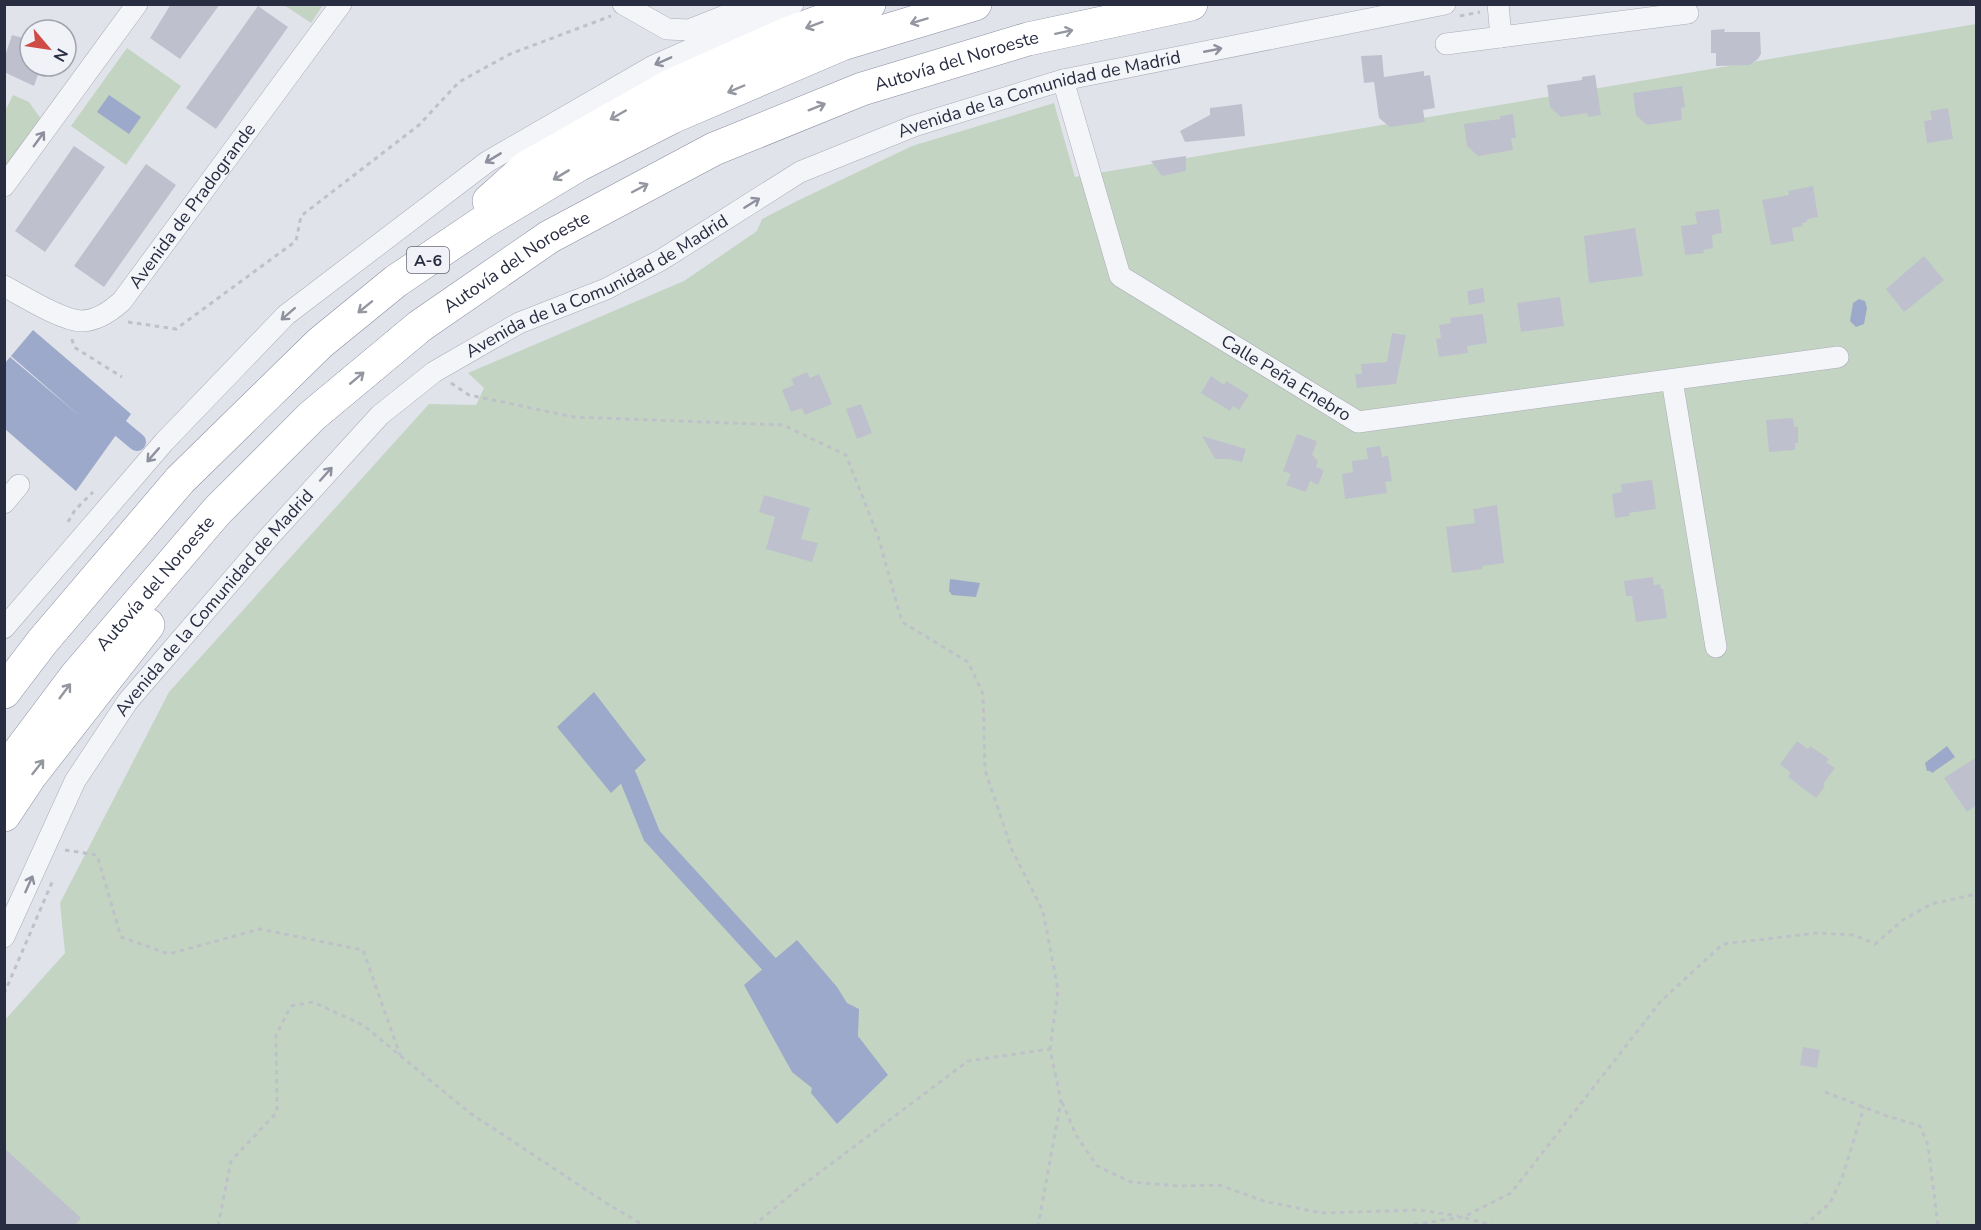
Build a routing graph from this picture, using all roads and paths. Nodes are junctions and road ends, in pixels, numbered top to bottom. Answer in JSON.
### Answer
{"nodes":[{"id":1,"x":137,"y":4,"type":"edge"},
{"id":2,"x":341,"y":4,"type":"edge"},
{"id":3,"x":755,"y":4,"type":"edge"},
{"id":4,"x":793,"y":4,"type":"edge"},
{"id":5,"x":868,"y":4,"type":"edge"},
{"id":6,"x":975,"y":4,"type":"edge"},
{"id":7,"x":1191,"y":4,"type":"edge"},
{"id":8,"x":626,"y":7,"type":"edge"},
{"id":9,"x":1498,"y":7,"type":"edge"},
{"id":10,"x":1448,"y":11,"type":"edge"},
{"id":11,"x":1688,"y":13,"type":"dead end"},
{"id":12,"x":1501,"y":37,"type":"junction"},
{"id":13,"x":1446,"y":44,"type":"dead end"},
{"id":14,"x":1063,"y":80,"type":"junction"},
{"id":15,"x":4,"y":186,"type":"edge"},
{"id":16,"x":396,"y":281,"type":"junction"},
{"id":17,"x":4,"y":286,"type":"edge"},
{"id":18,"x":66,"y":317,"type":"junction"},
{"id":19,"x":96,"y":318,"type":"junction"},
{"id":20,"x":1838,"y":357,"type":"dead end"},
{"id":21,"x":434,"y":372,"type":"junction"},
{"id":22,"x":122,"y":377,"type":"dead end"},
{"id":23,"x":1672,"y":380,"type":"junction"},
{"id":24,"x":312,"y":416,"type":"junction"},
{"id":25,"x":19,"y":485,"type":"dead end"},
{"id":26,"x":4,"y":502,"type":"edge"},
{"id":27,"x":4,"y":628,"type":"edge"},
{"id":28,"x":1716,"y":647,"type":"dead end"},
{"id":29,"x":4,"y":692,"type":"edge"},
{"id":30,"x":4,"y":772,"type":"edge"},
{"id":31,"x":4,"y":815,"type":"edge"},
{"id":32,"x":56,"y":848,"type":"junction"},
{"id":33,"x":62,"y":860,"type":"dead end"},
{"id":34,"x":57,"y":870,"type":"dead end"},
{"id":35,"x":1977,"y":894,"type":"edge"},
{"id":36,"x":4,"y":937,"type":"edge"},
{"id":37,"x":4,"y":994,"type":"edge"},
{"id":38,"x":1050,"y":1049,"type":"junction"},
{"id":39,"x":400,"y":1057,"type":"junction"},
{"id":40,"x":1825,"y":1092,"type":"dead end"},
{"id":41,"x":1061,"y":1101,"type":"junction"},
{"id":42,"x":1864,"y":1107,"type":"junction"},
{"id":43,"x":1463,"y":1217,"type":"junction"},
{"id":44,"x":218,"y":1226,"type":"edge"},
{"id":45,"x":645,"y":1226,"type":"edge"},
{"id":46,"x":753,"y":1226,"type":"edge"},
{"id":47,"x":1038,"y":1226,"type":"edge"},
{"id":48,"x":1405,"y":1226,"type":"edge"},
{"id":49,"x":1497,"y":1226,"type":"edge"},
{"id":50,"x":1804,"y":1226,"type":"edge"},
{"id":51,"x":1938,"y":1226,"type":"edge"}],
"edges":[{"from":15,"to":1,"type":"street","one_way":true},
{"from":2,"to":19,"type":"street","name":"Avenida de Pradogrande"},
{"from":3,"to":8,"type":"street"},
{"from":4,"to":27,"type":"street","one_way":true},
{"from":5,"to":16,"type":"highway","one_way":true},
{"from":6,"to":16,"type":"highway","number":"A-6","one_way":true},
{"from":24,"to":7,"type":"highway","name":"Autovía del Noroeste","number":"A-6","one_way":true},
{"from":8,"to":19,"type":"path"},
{"from":9,"to":10,"type":"path"},
{"from":9,"to":12,"type":"street"},
{"from":14,"to":10,"type":"street","name":"Avenida de la Comunidad de Madrid","one_way":true},
{"from":11,"to":12,"type":"street"},
{"from":12,"to":13,"type":"street"},
{"from":21,"to":14,"type":"street","name":"Avenida de la Comunidad de Madrid","one_way":true},
{"from":14,"to":23,"type":"street","name":"Calle Peña Enebro"},
{"from":16,"to":29,"type":"highway","number":"A-6","one_way":true},
{"from":17,"to":18,"type":"street"},
{"from":18,"to":19,"type":"street"},
{"from":18,"to":22,"type":"path"},
{"from":20,"to":23,"type":"street","name":"Calle Peña Enebro"},
{"from":32,"to":21,"type":"street","name":"Avenida de la Comunidad de Madrid","one_way":true},
{"from":21,"to":38,"type":"path"},
{"from":23,"to":28,"type":"street"},
{"from":30,"to":24,"type":"highway","name":"Autovía del Noroeste","number":"A-6","one_way":true},
{"from":31,"to":24,"type":"highway","one_way":true},
{"from":25,"to":26,"type":"street"},
{"from":32,"to":33,"type":"path"},
{"from":36,"to":32,"type":"street","name":"Avenida de la Comunidad de Madrid","one_way":true},
{"from":32,"to":39,"type":"path"},
{"from":34,"to":37,"type":"path"},
{"from":35,"to":43,"type":"path"},
{"from":38,"to":41,"type":"path"},
{"from":38,"to":46,"type":"path"},
{"from":39,"to":44,"type":"path"},
{"from":39,"to":45,"type":"path"},
{"from":40,"to":42,"type":"path"},
{"from":41,"to":43,"type":"path"},
{"from":41,"to":47,"type":"path"},
{"from":42,"to":50,"type":"path"},
{"from":42,"to":51,"type":"path"},
{"from":43,"to":48,"type":"path"},
{"from":43,"to":49,"type":"path"}]}
